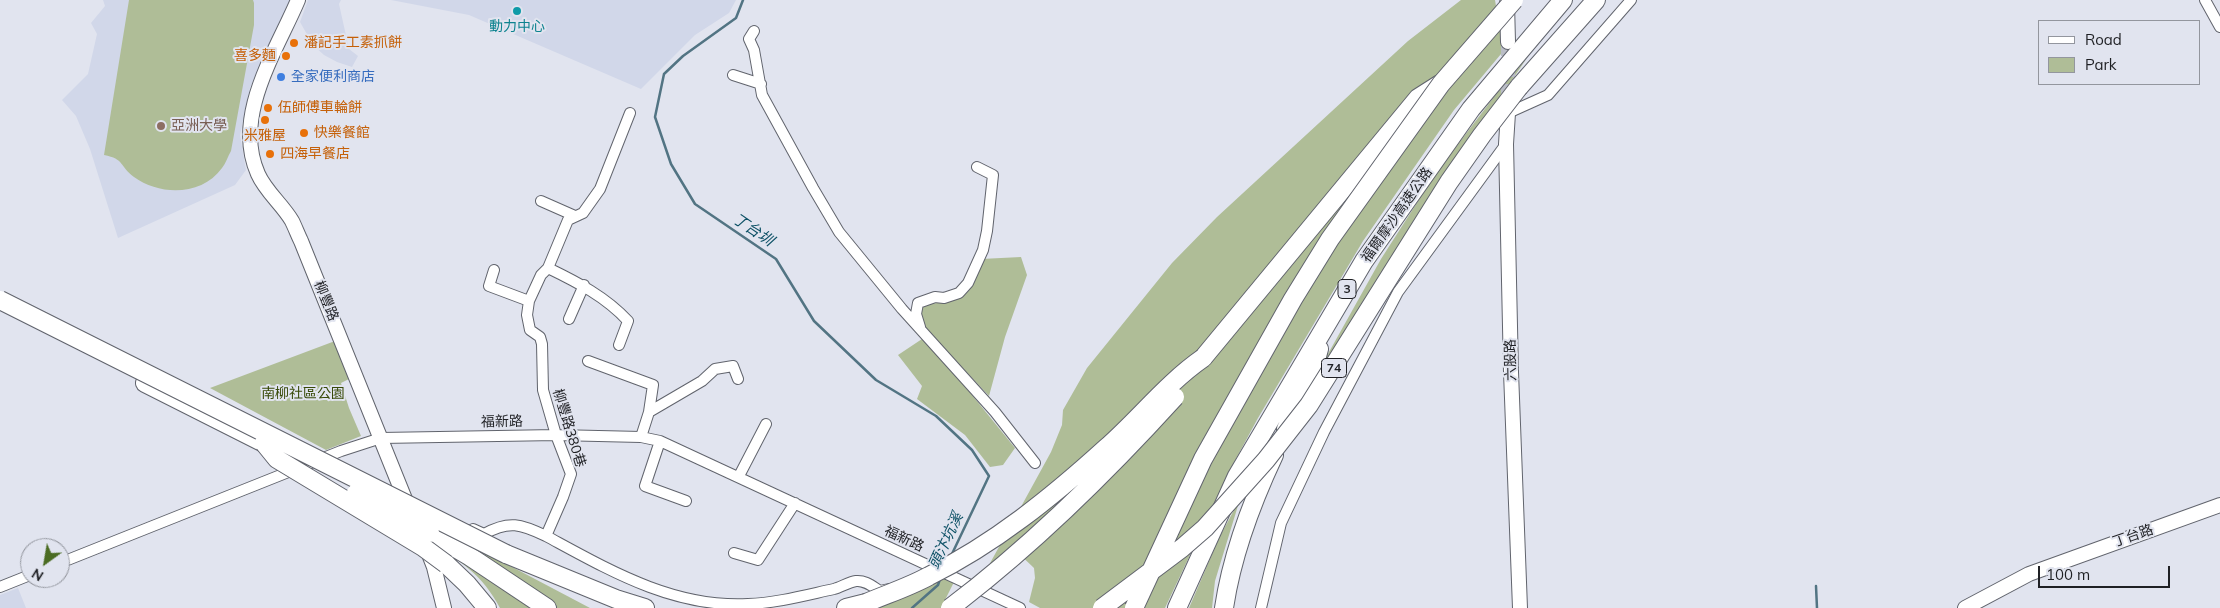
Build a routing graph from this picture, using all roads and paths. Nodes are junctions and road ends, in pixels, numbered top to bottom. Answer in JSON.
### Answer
{"nodes":[{"id":1,"x":298,"y":0,"type":"edge"},
{"id":2,"x":1507,"y":0,"type":"edge"},
{"id":3,"x":1514,"y":0,"type":"edge"},
{"id":4,"x":1563,"y":0,"type":"edge"},
{"id":5,"x":1596,"y":0,"type":"edge"},
{"id":6,"x":1631,"y":0,"type":"edge"},
{"id":7,"x":2205,"y":0,"type":"edge"},
{"id":8,"x":2220,"y":27,"type":"edge"},
{"id":9,"x":754,"y":31,"type":"dead end"},
{"id":10,"x":1508,"y":42,"type":"tunnel mouth"},
{"id":11,"x":733,"y":76,"type":"dead end"},
{"id":12,"x":761,"y":84,"type":"junction"},
{"id":13,"x":1441,"y":84,"type":"junction"},
{"id":14,"x":1508,"y":113,"type":"joint"},
{"id":15,"x":630,"y":114,"type":"dead end"},
{"id":16,"x":1506,"y":144,"type":"junction"},
{"id":17,"x":977,"y":167,"type":"dead end"},
{"id":18,"x":541,"y":201,"type":"dead end"},
{"id":19,"x":575,"y":216,"type":"junction"},
{"id":20,"x":548,"y":268,"type":"junction"},
{"id":21,"x":494,"y":270,"type":"dead end"},
{"id":22,"x":584,"y":285,"type":"junction"},
{"id":23,"x":0,"y":300,"type":"edge"},
{"id":24,"x":529,"y":301,"type":"junction"},
{"id":25,"x":0,"y":309,"type":"edge"},
{"id":26,"x":570,"y":319,"type":"dead end"},
{"id":27,"x":1328,"y":321,"type":"junction"},
{"id":28,"x":920,"y":327,"type":"junction"},
{"id":29,"x":619,"y":345,"type":"dead end"},
{"id":30,"x":1203,"y":358,"type":"junction"},
{"id":31,"x":588,"y":361,"type":"dead end"},
{"id":32,"x":738,"y":379,"type":"dead end"},
{"id":33,"x":649,"y":412,"type":"junction"},
{"id":34,"x":766,"y":424,"type":"dead end"},
{"id":35,"x":556,"y":435,"type":"junction"},
{"id":36,"x":642,"y":437,"type":"junction"},
{"id":37,"x":381,"y":438,"type":"junction"},
{"id":38,"x":660,"y":441,"type":"junction"},
{"id":39,"x":264,"y":443,"type":"junction"},
{"id":40,"x":1035,"y":463,"type":"dead end"},
{"id":41,"x":739,"y":476,"type":"junction"},
{"id":42,"x":404,"y":498,"type":"junction"},
{"id":43,"x":686,"y":501,"type":"dead end"},
{"id":44,"x":795,"y":503,"type":"junction"},
{"id":45,"x":2220,"y":506,"type":"edge"},
{"id":46,"x":546,"y":536,"type":"junction"},
{"id":47,"x":734,"y":553,"type":"dead end"},
{"id":48,"x":506,"y":554,"type":"junction"},
{"id":49,"x":70,"y":559,"type":"edge"},
{"id":50,"x":940,"y":571,"type":"junction"},
{"id":51,"x":496,"y":575,"type":"junction"},
{"id":52,"x":20,"y":579,"type":"edge"},
{"id":53,"x":0,"y":587,"type":"edge"},
{"id":54,"x":444,"y":608,"type":"edge"},
{"id":55,"x":487,"y":608,"type":"edge"},
{"id":56,"x":531,"y":608,"type":"edge"},
{"id":57,"x":547,"y":608,"type":"edge"},
{"id":58,"x":606,"y":608,"type":"edge"},
{"id":59,"x":645,"y":608,"type":"edge"},
{"id":60,"x":846,"y":608,"type":"edge"},
{"id":61,"x":950,"y":608,"type":"edge"},
{"id":62,"x":1020,"y":608,"type":"edge"},
{"id":63,"x":1102,"y":608,"type":"edge"},
{"id":64,"x":1134,"y":608,"type":"edge"},
{"id":65,"x":1177,"y":608,"type":"edge"},
{"id":66,"x":1224,"y":608,"type":"edge"},
{"id":67,"x":1261,"y":608,"type":"edge"},
{"id":68,"x":1520,"y":608,"type":"edge"},
{"id":69,"x":1965,"y":608,"type":"edge"}],
"edges":[{"from":1,"to":37,"type":"street","name":"柳豐路"},
{"from":2,"to":10,"type":"street"},
{"from":3,"to":13,"type":"highway","bridge":true},
{"from":4,"to":27,"type":"highway","name":"福爾摩沙高速公路","number":"3"},
{"from":5,"to":63,"type":"highway","number":"74","bridge":true},
{"from":6,"to":14,"type":"street"},
{"from":7,"to":8,"type":"street"},
{"from":9,"to":12,"type":"street"},
{"from":11,"to":12,"type":"street"},
{"from":12,"to":28,"type":"street"},
{"from":13,"to":30,"type":"highway","bridge":true},
{"from":13,"to":64,"type":"highway","bridge":true},
{"from":14,"to":16,"type":"street","name":"六股路"},
{"from":15,"to":19,"type":"street","name":"柳豐路380巷"},
{"from":16,"to":67,"type":"street"},
{"from":16,"to":68,"type":"street","name":"六股路"},
{"from":17,"to":28,"type":"street"},
{"from":18,"to":19,"type":"street"},
{"from":19,"to":20,"type":"street","name":"柳豐路380巷"},
{"from":20,"to":22,"type":"street"},
{"from":20,"to":24,"type":"street","name":"柳豐路380巷"},
{"from":21,"to":24,"type":"street"},
{"from":22,"to":26,"type":"street"},
{"from":22,"to":29,"type":"street"},
{"from":23,"to":48,"type":"highway","bridge":true},
{"from":24,"to":35,"type":"street","name":"柳豐路380巷"},
{"from":25,"to":39,"type":"highway"},
{"from":27,"to":65,"type":"highway","name":"福爾摩沙高速公路","number":"3"},
{"from":27,"to":66,"type":"highway"},
{"from":28,"to":40,"type":"street"},
{"from":30,"to":60,"type":"highway","bridge":true},
{"from":30,"to":61,"type":"highway","bridge":true},
{"from":31,"to":33,"type":"street"},
{"from":32,"to":33,"type":"street"},
{"from":33,"to":36,"type":"street"},
{"from":34,"to":41,"type":"street"},
{"from":35,"to":36,"type":"street","name":"福新路"},
{"from":35,"to":37,"type":"street","name":"福新路"},
{"from":35,"to":46,"type":"street","name":"柳豐路380巷"},
{"from":36,"to":38,"type":"street","name":"福新路"},
{"from":37,"to":42,"type":"street","name":"柳豐路"},
{"from":37,"to":49,"type":"street","name":"福新路"},
{"from":38,"to":41,"type":"street","name":"福新路"},
{"from":38,"to":43,"type":"street"},
{"from":39,"to":51,"type":"highway","bridge":true},
{"from":39,"to":55,"type":"highway","bridge":true},
{"from":41,"to":44,"type":"street","name":"福新路"},
{"from":42,"to":46,"type":"street"},
{"from":42,"to":54,"type":"street","name":"柳豐路"},
{"from":44,"to":47,"type":"street"},
{"from":44,"to":50,"type":"street","name":"福新路"},
{"from":45,"to":69,"type":"street","name":"丁台路"},
{"from":46,"to":50,"type":"street"},
{"from":48,"to":58,"type":"highway"},
{"from":48,"to":59,"type":"highway"},
{"from":50,"to":62,"type":"street","name":"福新路"},
{"from":51,"to":56,"type":"highway"},
{"from":51,"to":57,"type":"highway"},
{"from":52,"to":53,"type":"street"}]}
